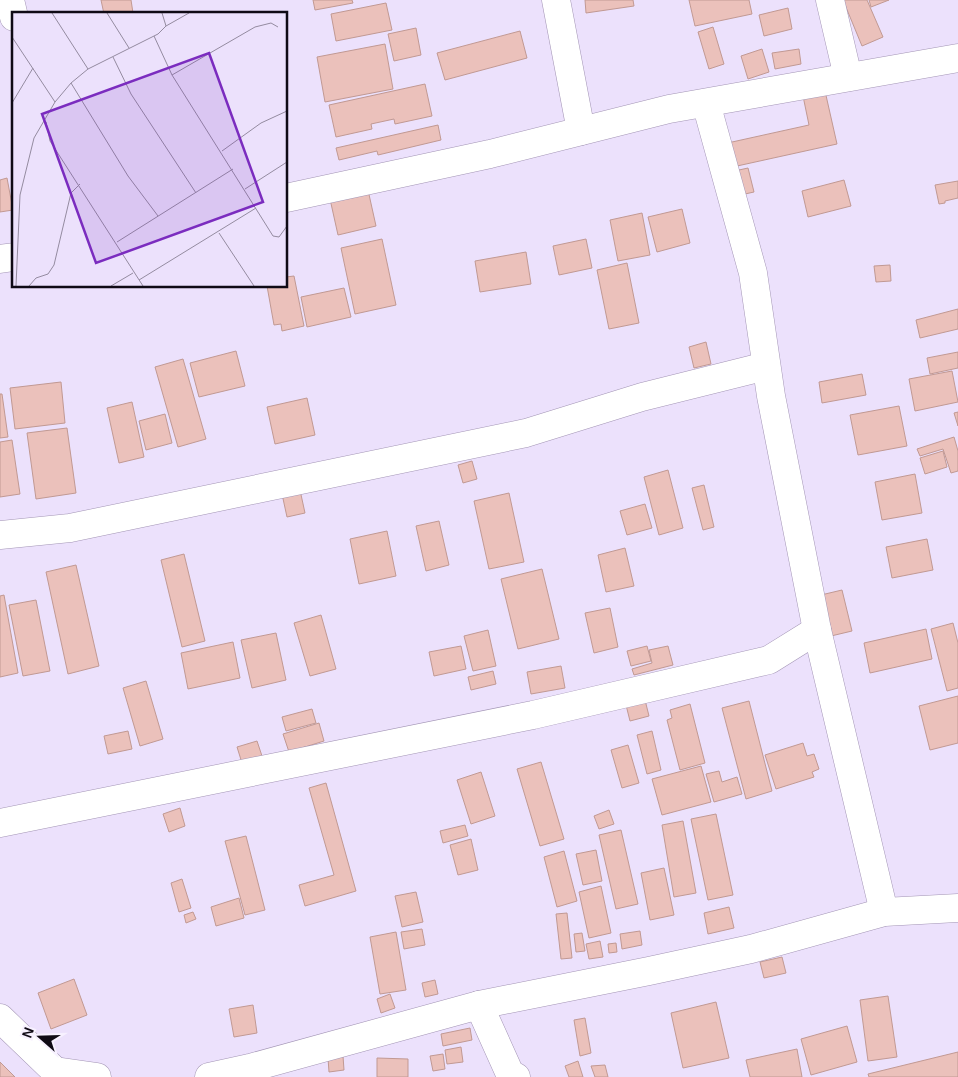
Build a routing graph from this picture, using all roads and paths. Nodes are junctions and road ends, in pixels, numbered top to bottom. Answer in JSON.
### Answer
{"nodes":[{"id":1,"x":556,"y":0,"type":"edge"},
{"id":2,"x":830,"y":0,"type":"edge"},
{"id":3,"x":958,"y":58,"type":"edge"},
{"id":4,"x":848,"y":78,"type":"junction"},
{"id":5,"x":706,"y":103,"type":"junction"},
{"id":6,"x":581,"y":131,"type":"junction"},
{"id":7,"x":288,"y":198,"type":"edge"},
{"id":8,"x":766,"y":366,"type":"junction"},
{"id":9,"x":0,"y":535,"type":"edge"},
{"id":10,"x":817,"y":630,"type":"junction"},
{"id":11,"x":0,"y":823,"type":"edge"},
{"id":12,"x":958,"y":908,"type":"edge"},
{"id":13,"x":884,"y":912,"type":"junction"},
{"id":14,"x":479,"y":1005,"type":"junction"},
{"id":15,"x":0,"y":1018,"type":"edge"},
{"id":16,"x":57,"y":1074,"type":"edge"},
{"id":17,"x":97,"y":1077,"type":"edge"},
{"id":18,"x":209,"y":1077,"type":"edge"},
{"id":19,"x":516,"y":1077,"type":"edge"}],
"edges":[{"from":1,"to":6,"type":"street"},
{"from":2,"to":4,"type":"street"},
{"from":3,"to":4,"type":"street"},
{"from":4,"to":5,"type":"street"},
{"from":5,"to":6,"type":"street"},
{"from":5,"to":8,"type":"street"},
{"from":6,"to":7,"type":"street"},
{"from":8,"to":9,"type":"street"},
{"from":8,"to":10,"type":"street"},
{"from":10,"to":11,"type":"street"},
{"from":10,"to":13,"type":"street"},
{"from":12,"to":13,"type":"street"},
{"from":13,"to":14,"type":"street"},
{"from":14,"to":18,"type":"street"},
{"from":14,"to":19,"type":"street"},
{"from":15,"to":16,"type":"street"},
{"from":16,"to":17,"type":"street"}]}
